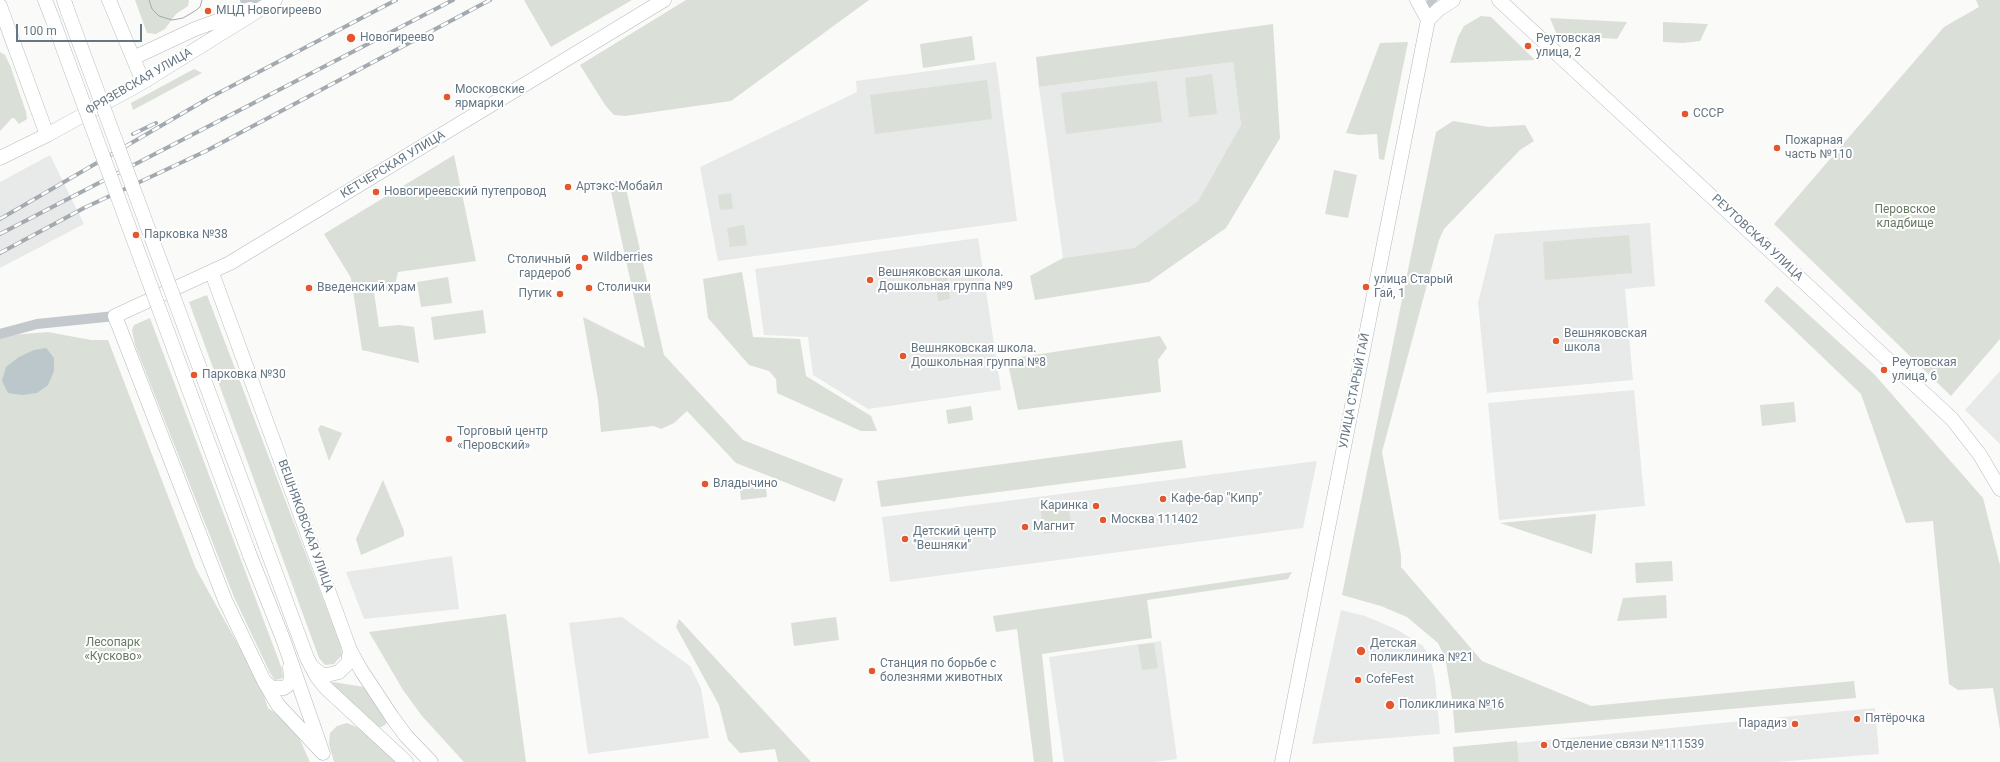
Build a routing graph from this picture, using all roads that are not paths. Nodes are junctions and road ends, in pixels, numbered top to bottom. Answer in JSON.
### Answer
{"nodes":[{"id":1,"x":45,"y":0,"type":"edge"},
{"id":2,"x":109,"y":0,"type":"edge"},
{"id":3,"x":245,"y":0,"type":"edge"},
{"id":4,"x":664,"y":0,"type":"edge"},
{"id":5,"x":1416,"y":0,"type":"edge"},
{"id":6,"x":1432,"y":0,"type":"edge"},
{"id":7,"x":1453,"y":0,"type":"edge"},
{"id":8,"x":1499,"y":0,"type":"edge"},
{"id":9,"x":273,"y":1,"type":"edge"},
{"id":10,"x":0,"y":6,"type":"edge"},
{"id":11,"x":66,"y":6,"type":"edge"},
{"id":12,"x":1428,"y":20,"type":"junction"},
{"id":13,"x":133,"y":58,"type":"junction"},
{"id":14,"x":143,"y":82,"type":"junction"},
{"id":15,"x":47,"y":134,"type":"junction"},
{"id":16,"x":0,"y":158,"type":"edge"},
{"id":17,"x":212,"y":272,"type":"junction"},
{"id":18,"x":114,"y":316,"type":"junction"},
{"id":19,"x":0,"y":334,"type":"edge"},
{"id":20,"x":2000,"y":489,"type":"edge"},
{"id":21,"x":283,"y":639,"type":"junction"},
{"id":22,"x":353,"y":654,"type":"junction"},
{"id":23,"x":310,"y":664,"type":"junction"},
{"id":24,"x":264,"y":681,"type":"junction"},
{"id":25,"x":418,"y":749,"type":"junction"},
{"id":26,"x":325,"y":758,"type":"edge"},
{"id":27,"x":406,"y":762,"type":"edge"},
{"id":28,"x":412,"y":762,"type":"edge"},
{"id":29,"x":431,"y":762,"type":"edge"},
{"id":30,"x":1282,"y":762,"type":"edge"}],
"edges":[{"from":1,"to":21,"type":"main road","bridge":true},
{"from":2,"to":13,"type":"main road"},
{"from":3,"to":9,"type":"street"},
{"from":4,"to":17,"type":"main road","name":"КЕТЧЕРСКАЯ УЛИЦА"},
{"from":5,"to":12,"type":"main road"},
{"from":6,"to":12,"type":"street","name":"УЛИЦА СТАРЫЙ ГАЙ"},
{"from":7,"to":12,"type":"main road"},
{"from":8,"to":20,"type":"main road","name":"РЕУТОВСКАЯ УЛИЦА"},
{"from":9,"to":13,"type":"main road"},
{"from":9,"to":14,"type":"main road","name":"ФРЯЗЕВСКАЯ УЛИЦА"},
{"from":10,"to":15,"type":"main road"},
{"from":11,"to":23,"type":"main road","bridge":true},
{"from":12,"to":30,"type":"main road","name":"УЛИЦА СТАРЫЙ ГАЙ"},
{"from":13,"to":14,"type":"main road"},
{"from":14,"to":15,"type":"main road","name":"ФРЯЗЕВСКАЯ УЛИЦА"},
{"from":15,"to":16,"type":"main road","name":"ФРЯЗЕВСКАЯ УЛИЦА"},
{"from":17,"to":18,"type":"main road","name":"КЕТЧЕРСКАЯ УЛИЦА"},
{"from":17,"to":22,"type":"main road","name":"ВЕШНЯКОВСКАЯ УЛИЦА"},
{"from":18,"to":19,"type":"street"},
{"from":18,"to":24,"type":"main road"},
{"from":21,"to":24,"type":"main road"},
{"from":21,"to":26,"type":"main road"},
{"from":22,"to":23,"type":"main road"},
{"from":22,"to":25,"type":"main road","name":"ВЕШНЯКОВСКАЯ УЛИЦА"},
{"from":23,"to":27,"type":"main road"},
{"from":24,"to":26,"type":"main road"},
{"from":25,"to":28,"type":"main road"},
{"from":25,"to":29,"type":"main road","name":"ВЕШНЯКОВСКАЯ УЛИЦА"}]}
